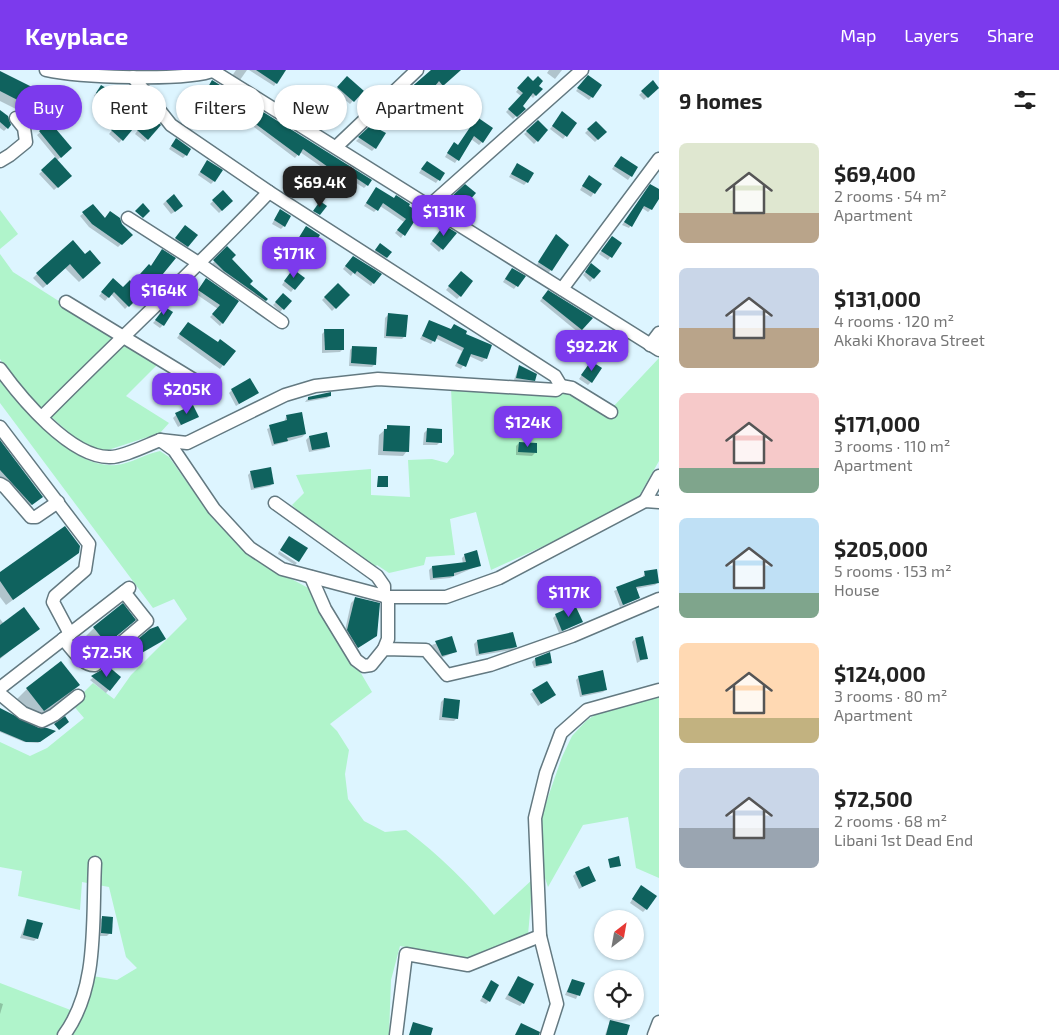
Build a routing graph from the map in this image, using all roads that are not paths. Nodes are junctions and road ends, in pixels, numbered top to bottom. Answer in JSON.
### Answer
{"nodes":[{"id":1,"x":46,"y":70,"type":"edge"},
{"id":2,"x":214,"y":70,"type":"edge"},
{"id":3,"x":417,"y":70,"type":"edge"},
{"id":4,"x":582,"y":70,"type":"edge"},
{"id":5,"x":133,"y":77,"type":"junction"},
{"id":6,"x":24,"y":130,"type":"edge"},
{"id":7,"x":336,"y":147,"type":"junction"},
{"id":8,"x":659,"y":159,"type":"edge"},
{"id":9,"x":0,"y":161,"type":"edge"},
{"id":10,"x":269,"y":192,"type":"junction"},
{"id":11,"x":428,"y":206,"type":"junction"},
{"id":12,"x":128,"y":218,"type":"dead end"},
{"id":13,"x":200,"y":264,"type":"junction"},
{"id":14,"x":562,"y":290,"type":"junction"},
{"id":15,"x":66,"y":302,"type":"dead end"},
{"id":16,"x":282,"y":322,"type":"dead end"},
{"id":17,"x":659,"y":333,"type":"edge"},
{"id":18,"x":122,"y":336,"type":"junction"},
{"id":19,"x":654,"y":348,"type":"edge"},
{"id":20,"x":0,"y":369,"type":"edge"},
{"id":21,"x":199,"y":383,"type":"dead end"},
{"id":22,"x":561,"y":386,"type":"junction"},
{"id":23,"x":611,"y":412,"type":"dead end"},
{"id":24,"x":42,"y":417,"type":"junction"},
{"id":25,"x":0,"y":427,"type":"edge"},
{"id":26,"x":160,"y":440,"type":"junction"},
{"id":27,"x":659,"y":476,"type":"edge"},
{"id":28,"x":0,"y":484,"type":"edge"},
{"id":29,"x":58,"y":502,"type":"junction"},
{"id":30,"x":645,"y":502,"type":"junction"},
{"id":31,"x":659,"y":502,"type":"edge"},
{"id":32,"x":274,"y":503,"type":"dead end"},
{"id":33,"x":311,"y":576,"type":"junction"},
{"id":34,"x":386,"y":596,"type":"junction"},
{"id":35,"x":659,"y":599,"type":"edge"},
{"id":36,"x":67,"y":636,"type":"junction"},
{"id":37,"x":384,"y":649,"type":"junction"},
{"id":38,"x":0,"y":688,"type":"edge"},
{"id":39,"x":659,"y":690,"type":"edge"},
{"id":40,"x":0,"y":694,"type":"edge"},
{"id":41,"x":78,"y":696,"type":"dead end"},
{"id":42,"x":95,"y":864,"type":"dead end"},
{"id":43,"x":540,"y":936,"type":"junction"},
{"id":44,"x":659,"y":1022,"type":"edge"},
{"id":45,"x":64,"y":1035,"type":"edge"},
{"id":46,"x":396,"y":1035,"type":"edge"},
{"id":47,"x":547,"y":1035,"type":"edge"},
{"id":48,"x":654,"y":1035,"type":"edge"}],
"edges":[{"from":1,"to":5,"type":"street"},
{"from":2,"to":5,"type":"street"},
{"from":2,"to":7,"type":"street"},
{"from":3,"to":7,"type":"street"},
{"from":4,"to":11,"type":"street"},
{"from":5,"to":10,"type":"street"},
{"from":6,"to":9,"type":"street"},
{"from":7,"to":11,"type":"street"},
{"from":8,"to":14,"type":"street"},
{"from":10,"to":13,"type":"street"},
{"from":10,"to":22,"type":"street"},
{"from":11,"to":14,"type":"street"},
{"from":12,"to":13,"type":"street"},
{"from":13,"to":16,"type":"street"},
{"from":13,"to":18,"type":"street"},
{"from":14,"to":19,"type":"street"},
{"from":15,"to":18,"type":"street"},
{"from":17,"to":19,"type":"street"},
{"from":18,"to":21,"type":"street"},
{"from":18,"to":24,"type":"street"},
{"from":20,"to":24,"type":"street"},
{"from":22,"to":23,"type":"street"},
{"from":22,"to":26,"type":"street"},
{"from":24,"to":26,"type":"street"},
{"from":25,"to":29,"type":"street"},
{"from":26,"to":33,"type":"street"},
{"from":27,"to":30,"type":"street"},
{"from":28,"to":29,"type":"street"},
{"from":29,"to":36,"type":"street"},
{"from":30,"to":31,"type":"street"},
{"from":30,"to":34,"type":"street"},
{"from":32,"to":34,"type":"street"},
{"from":33,"to":34,"type":"street"},
{"from":33,"to":37,"type":"street"},
{"from":34,"to":37,"type":"street"},
{"from":35,"to":37,"type":"street"},
{"from":36,"to":36,"type":"street"},
{"from":36,"to":38,"type":"street"},
{"from":39,"to":43,"type":"street"},
{"from":40,"to":41,"type":"street"},
{"from":42,"to":45,"type":"street"},
{"from":43,"to":46,"type":"street"},
{"from":43,"to":47,"type":"street"},
{"from":44,"to":48,"type":"street"}]}
